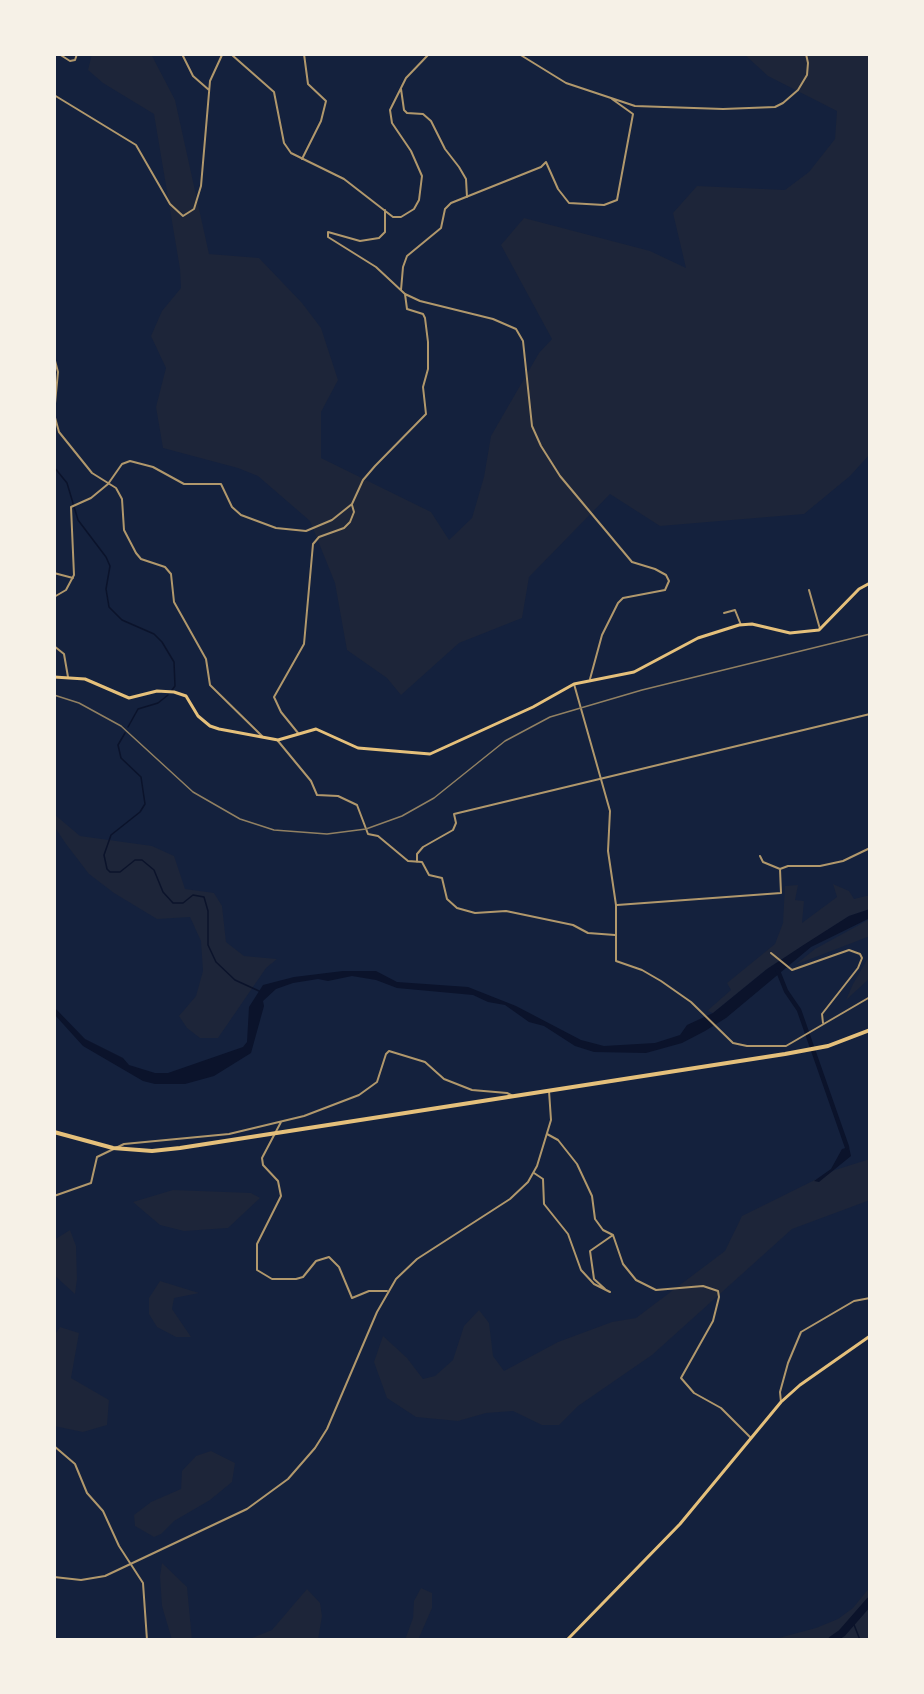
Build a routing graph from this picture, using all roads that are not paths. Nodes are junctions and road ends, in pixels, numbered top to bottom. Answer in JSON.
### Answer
{"nodes":[{"id":1,"x":60,"y":54,"type":"edge"},
{"id":2,"x":77,"y":54,"type":"edge"},
{"id":3,"x":182,"y":54,"type":"edge"},
{"id":4,"x":304,"y":54,"type":"edge"},
{"id":5,"x":429,"y":54,"type":"edge"},
{"id":6,"x":519,"y":54,"type":"edge"},
{"id":7,"x":806,"y":54,"type":"edge"},
{"id":8,"x":401,"y":87,"type":"junction"},
{"id":9,"x":209,"y":90,"type":"junction"},
{"id":10,"x":54,"y":95,"type":"edge"},
{"id":11,"x":612,"y":99,"type":"junction"},
{"id":12,"x":302,"y":159,"type":"junction"},
{"id":13,"x":467,"y":197,"type":"junction"},
{"id":14,"x":385,"y":210,"type":"junction"},
{"id":15,"x":401,"y":291,"type":"junction"},
{"id":16,"x":405,"y":294,"type":"junction"},
{"id":17,"x":54,"y":300,"type":"edge"},
{"id":18,"x":54,"y":313,"type":"edge"},
{"id":19,"x":54,"y":357,"type":"edge"},
{"id":20,"x":108,"y":484,"type":"junction"},
{"id":21,"x":352,"y":504,"type":"junction"},
{"id":22,"x":54,"y":573,"type":"edge"},
{"id":23,"x":73,"y":578,"type":"junction"},
{"id":24,"x":870,"y":583,"type":"edge"},
{"id":25,"x":808,"y":590,"type":"dead end"},
{"id":26,"x":54,"y":597,"type":"edge"},
{"id":27,"x":724,"y":613,"type":"dead end"},
{"id":28,"x":741,"y":625,"type":"junction"},
{"id":29,"x":54,"y":628,"type":"edge"},
{"id":30,"x":820,"y":629,"type":"junction"},
{"id":31,"x":54,"y":677,"type":"edge"},
{"id":32,"x":68,"y":677,"type":"junction"},
{"id":33,"x":590,"y":679,"type":"junction"},
{"id":34,"x":574,"y":684,"type":"junction"},
{"id":35,"x":870,"y":714,"type":"edge"},
{"id":36,"x":298,"y":733,"type":"junction"},
{"id":37,"x":262,"y":737,"type":"junction"},
{"id":38,"x":278,"y":740,"type":"junction"},
{"id":39,"x":600,"y":779,"type":"junction"},
{"id":40,"x":870,"y":848,"type":"edge"},
{"id":41,"x":760,"y":856,"type":"dead end"},
{"id":42,"x":417,"y":862,"type":"junction"},
{"id":43,"x":780,"y":869,"type":"junction"},
{"id":44,"x":616,"y":905,"type":"junction"},
{"id":45,"x":615,"y":935,"type":"junction"},
{"id":46,"x":771,"y":953,"type":"dead end"},
{"id":47,"x":870,"y":997,"type":"edge"},
{"id":48,"x":824,"y":1023,"type":"junction"},
{"id":49,"x":870,"y":1030,"type":"edge"},
{"id":50,"x":549,"y":1091,"type":"junction"},
{"id":51,"x":513,"y":1097,"type":"junction"},
{"id":52,"x":281,"y":1122,"type":"junction"},
{"id":53,"x":54,"y":1132,"type":"edge"},
{"id":54,"x":273,"y":1134,"type":"junction"},
{"id":55,"x":547,"y":1134,"type":"junction"},
{"id":56,"x":113,"y":1148,"type":"junction"},
{"id":57,"x":533,"y":1173,"type":"junction"},
{"id":58,"x":54,"y":1196,"type":"edge"},
{"id":59,"x":613,"y":1235,"type":"junction"},
{"id":60,"x":387,"y":1292,"type":"junction"},
{"id":61,"x":870,"y":1298,"type":"edge"},
{"id":62,"x":870,"y":1336,"type":"edge"},
{"id":63,"x":781,"y":1402,"type":"junction"},
{"id":64,"x":750,"y":1437,"type":"junction"},
{"id":65,"x":54,"y":1446,"type":"edge"},
{"id":66,"x":131,"y":1564,"type":"junction"},
{"id":67,"x":54,"y":1577,"type":"edge"},
{"id":68,"x":147,"y":1640,"type":"edge"},
{"id":69,"x":567,"y":1640,"type":"edge"}],
"edges":[{"from":1,"to":2,"type":"street"},
{"from":3,"to":9,"type":"street"},
{"from":4,"to":12,"type":"street"},
{"from":5,"to":8,"type":"street"},
{"from":6,"to":11,"type":"street"},
{"from":7,"to":11,"type":"street"},
{"from":8,"to":13,"type":"street"},
{"from":8,"to":14,"type":"street"},
{"from":9,"to":10,"type":"street"},
{"from":9,"to":12,"type":"street"},
{"from":11,"to":13,"type":"street"},
{"from":12,"to":14,"type":"street"},
{"from":13,"to":15,"type":"street"},
{"from":14,"to":15,"type":"street"},
{"from":15,"to":16,"type":"street"},
{"from":16,"to":21,"type":"street"},
{"from":16,"to":33,"type":"street"},
{"from":17,"to":18,"type":"street"},
{"from":19,"to":20,"type":"street"},
{"from":20,"to":21,"type":"street"},
{"from":20,"to":23,"type":"street"},
{"from":20,"to":37,"type":"street"},
{"from":21,"to":36,"type":"street"},
{"from":22,"to":23,"type":"street"},
{"from":23,"to":26,"type":"street"},
{"from":24,"to":30,"type":"main road"},
{"from":25,"to":30,"type":"street"},
{"from":27,"to":28,"type":"street"},
{"from":28,"to":30,"type":"main road"},
{"from":28,"to":33,"type":"main road"},
{"from":29,"to":32,"type":"street"},
{"from":31,"to":32,"type":"main road"},
{"from":32,"to":37,"type":"main road"},
{"from":33,"to":34,"type":"main road"},
{"from":34,"to":36,"type":"main road"},
{"from":34,"to":39,"type":"street"},
{"from":35,"to":39,"type":"street"},
{"from":36,"to":38,"type":"main road"},
{"from":37,"to":38,"type":"main road"},
{"from":38,"to":42,"type":"street"},
{"from":39,"to":42,"type":"street"},
{"from":39,"to":44,"type":"street"},
{"from":40,"to":43,"type":"street"},
{"from":41,"to":43,"type":"street"},
{"from":42,"to":45,"type":"street"},
{"from":43,"to":44,"type":"street"},
{"from":44,"to":45,"type":"street"},
{"from":45,"to":48,"type":"street"},
{"from":46,"to":48,"type":"street"},
{"from":47,"to":48,"type":"street"},
{"from":49,"to":50,"type":"highway"},
{"from":50,"to":51,"type":"highway"},
{"from":50,"to":55,"type":"street"},
{"from":51,"to":52,"type":"street"},
{"from":51,"to":54,"type":"highway"},
{"from":52,"to":54,"type":"street"},
{"from":52,"to":56,"type":"street"},
{"from":53,"to":56,"type":"highway"},
{"from":54,"to":56,"type":"highway"},
{"from":54,"to":60,"type":"street"},
{"from":55,"to":57,"type":"street"},
{"from":55,"to":59,"type":"street"},
{"from":56,"to":58,"type":"street"},
{"from":57,"to":59,"type":"street"},
{"from":57,"to":60,"type":"street"},
{"from":59,"to":64,"type":"street"},
{"from":60,"to":66,"type":"street"},
{"from":61,"to":63,"type":"street"},
{"from":62,"to":63,"type":"main road"},
{"from":63,"to":64,"type":"main road"},
{"from":64,"to":69,"type":"main road"},
{"from":65,"to":66,"type":"street"},
{"from":66,"to":67,"type":"street"},
{"from":66,"to":68,"type":"street"}]}
